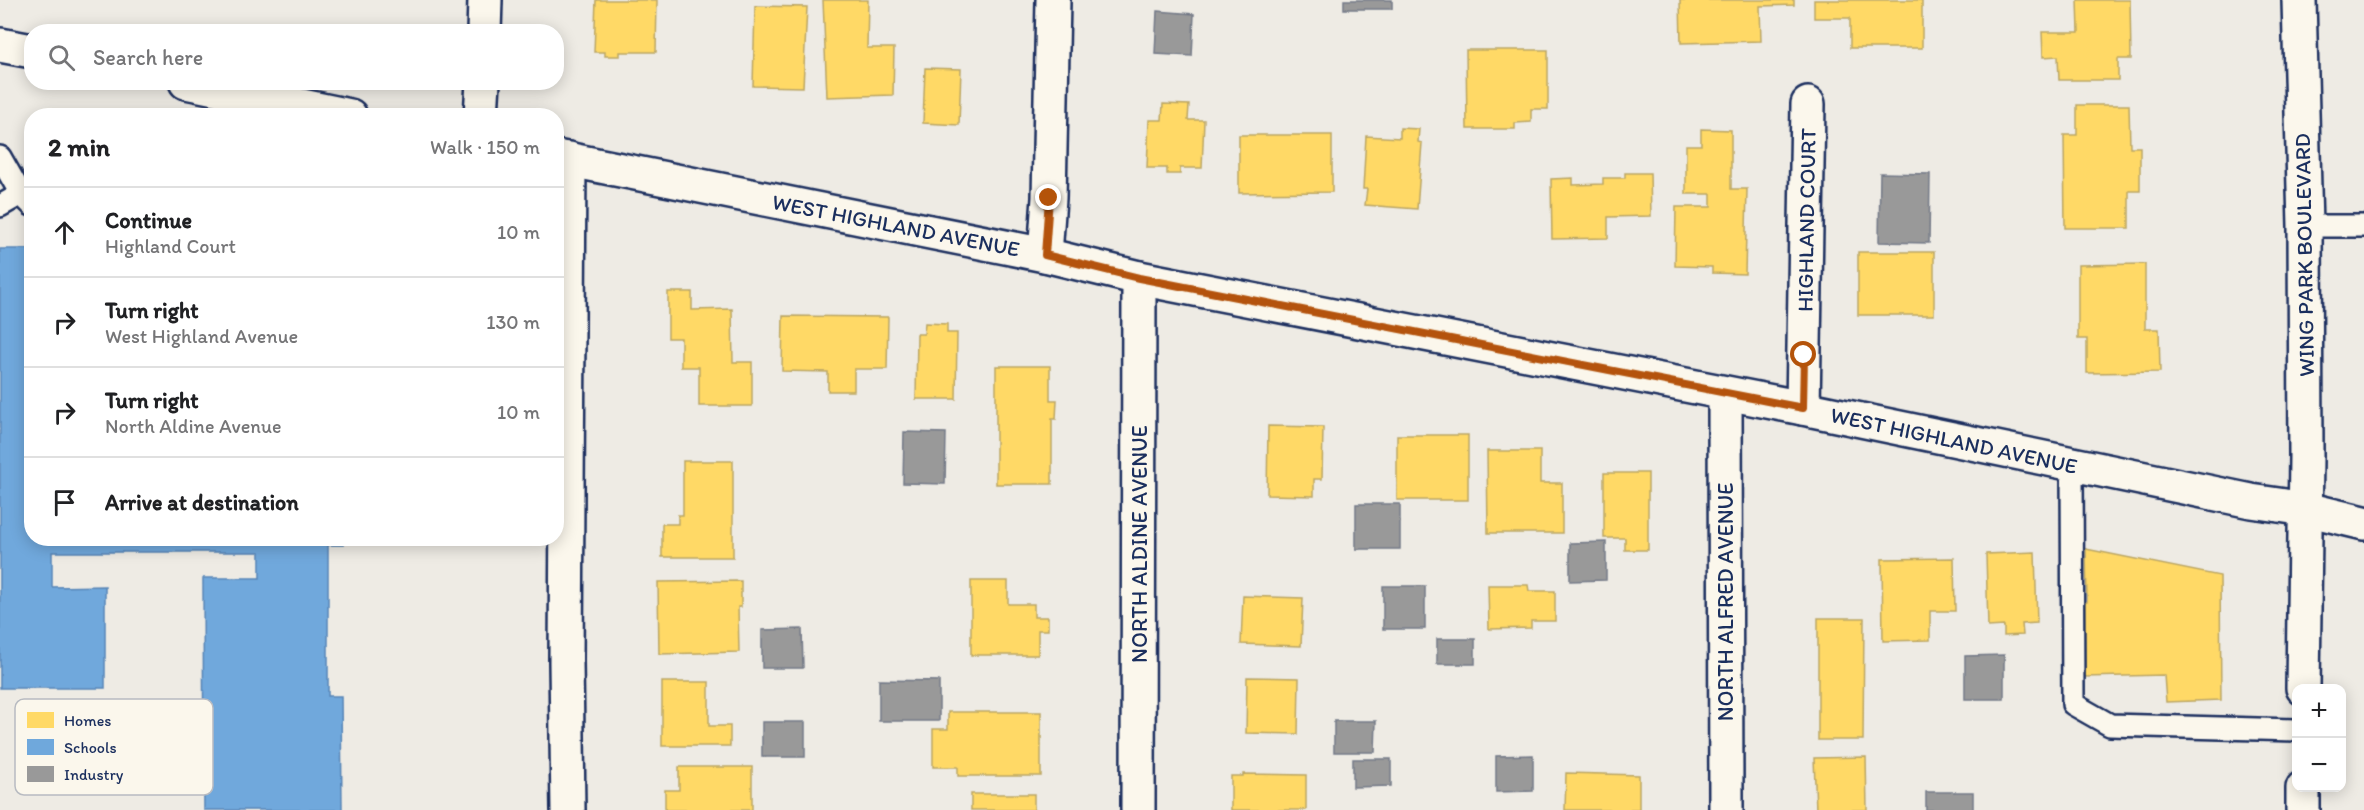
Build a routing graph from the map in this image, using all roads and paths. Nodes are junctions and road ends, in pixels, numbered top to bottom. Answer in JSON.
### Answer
{"nodes":[{"id":1,"x":485,"y":0,"type":"edge"},
{"id":2,"x":1053,"y":0,"type":"edge"},
{"id":3,"x":2300,"y":0,"type":"edge"},
{"id":4,"x":484,"y":24,"type":"edge"},
{"id":5,"x":0,"y":45,"type":"edge"},
{"id":6,"x":24,"y":50,"type":"edge"},
{"id":7,"x":225,"y":90,"type":"edge"},
{"id":8,"x":483,"y":90,"type":"edge"},
{"id":9,"x":1808,"y":104,"type":"dead end"},
{"id":10,"x":311,"y":108,"type":"edge"},
{"id":11,"x":481,"y":108,"type":"edge"},
{"id":12,"x":0,"y":157,"type":"edge"},
{"id":13,"x":564,"y":158,"type":"edge"},
{"id":14,"x":24,"y":197,"type":"edge"},
{"id":15,"x":24,"y":200,"type":"edge"},
{"id":16,"x":0,"y":206,"type":"edge"},
{"id":17,"x":2305,"y":226,"type":"junction"},
{"id":18,"x":2364,"y":226,"type":"edge"},
{"id":19,"x":1045,"y":255,"type":"junction"},
{"id":20,"x":1139,"y":278,"type":"junction"},
{"id":21,"x":564,"y":326,"type":"edge"},
{"id":22,"x":1725,"y":394,"type":"junction"},
{"id":23,"x":1803,"y":408,"type":"junction"},
{"id":24,"x":2072,"y":465,"type":"junction"},
{"id":25,"x":2306,"y":509,"type":"junction"},
{"id":26,"x":2364,"y":523,"type":"edge"},
{"id":27,"x":2303,"y":684,"type":"edge"},
{"id":28,"x":2292,"y":730,"type":"edge"},
{"id":29,"x":2303,"y":792,"type":"edge"},
{"id":30,"x":568,"y":810,"type":"edge"},
{"id":31,"x":1138,"y":810,"type":"edge"},
{"id":32,"x":1726,"y":810,"type":"edge"},
{"id":33,"x":2303,"y":810,"type":"edge"}],
"edges":[{"from":1,"to":4,"type":"street"},
{"from":2,"to":19,"type":"street"},
{"from":3,"to":17,"type":"street","name":"WING PARK BOULEVARD"},
{"from":5,"to":6,"type":"street"},
{"from":7,"to":10,"type":"street"},
{"from":8,"to":11,"type":"street"},
{"from":9,"to":23,"type":"street","name":"HIGHLAND COURT"},
{"from":12,"to":14,"type":"lane"},
{"from":13,"to":19,"type":"street","name":"WEST HIGHLAND AVENUE"},
{"from":15,"to":16,"type":"lane"},
{"from":17,"to":18,"type":"lane"},
{"from":17,"to":25,"type":"street","name":"WING PARK BOULEVARD"},
{"from":19,"to":20,"type":"street","name":"WEST HIGHLAND AVENUE"},
{"from":20,"to":22,"type":"street","name":"WEST HIGHLAND AVENUE"},
{"from":20,"to":31,"type":"street","name":"NORTH ALDINE AVENUE"},
{"from":21,"to":30,"type":"street"},
{"from":22,"to":23,"type":"street","name":"WEST HIGHLAND AVENUE"},
{"from":22,"to":32,"type":"street","name":"NORTH ALFRED AVENUE"},
{"from":23,"to":24,"type":"street","name":"WEST HIGHLAND AVENUE"},
{"from":24,"to":25,"type":"street","name":"WEST HIGHLAND AVENUE"},
{"from":24,"to":28,"type":"lane"},
{"from":25,"to":26,"type":"street","name":"WEST HIGHLAND AVENUE"},
{"from":25,"to":27,"type":"street","name":"WING PARK BOULEVARD"},
{"from":29,"to":33,"type":"street"}]}
